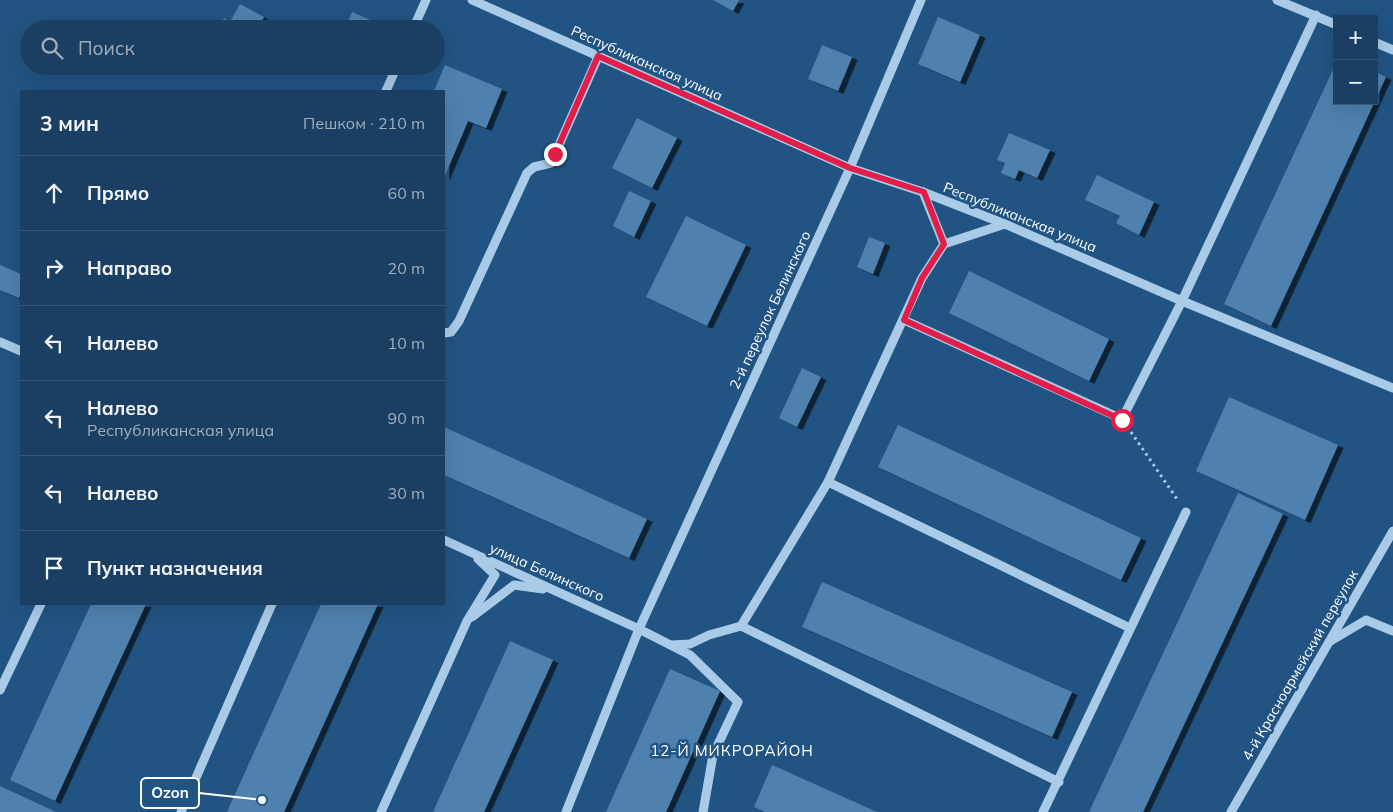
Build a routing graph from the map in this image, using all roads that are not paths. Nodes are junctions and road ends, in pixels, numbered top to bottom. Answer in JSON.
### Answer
{"nodes":[{"id":1,"x":426,"y":0,"type":"edge"},
{"id":2,"x":472,"y":0,"type":"edge"},
{"id":3,"x":921,"y":0,"type":"edge"},
{"id":4,"x":1277,"y":0,"type":"edge"},
{"id":5,"x":1316,"y":15,"type":"junction"},
{"id":6,"x":417,"y":20,"type":"edge"},
{"id":7,"x":1333,"y":23,"type":"edge"},
{"id":8,"x":1378,"y":44,"type":"edge"},
{"id":9,"x":1393,"y":50,"type":"edge"},
{"id":10,"x":598,"y":56,"type":"junction"},
{"id":11,"x":393,"y":75,"type":"edge"},
{"id":12,"x":386,"y":90,"type":"edge"},
{"id":13,"x":850,"y":168,"type":"junction"},
{"id":14,"x":924,"y":192,"type":"junction"},
{"id":15,"x":1005,"y":224,"type":"junction"},
{"id":16,"x":944,"y":244,"type":"junction"},
{"id":17,"x":1182,"y":301,"type":"junction"},
{"id":18,"x":904,"y":320,"type":"junction"},
{"id":19,"x":445,"y":333,"type":"edge"},
{"id":20,"x":0,"y":342,"type":"edge"},
{"id":21,"x":20,"y":351,"type":"edge"},
{"id":22,"x":1393,"y":388,"type":"edge"},
{"id":23,"x":828,"y":482,"type":"junction"},
{"id":24,"x":1186,"y":512,"type":"road end"},
{"id":25,"x":1393,"y":531,"type":"edge"},
{"id":26,"x":445,"y":540,"type":"edge"},
{"id":27,"x":472,"y":553,"type":"junction"},
{"id":28,"x":556,"y":591,"type":"junction"},
{"id":29,"x":41,"y":605,"type":"edge"},
{"id":30,"x":272,"y":605,"type":"edge"},
{"id":31,"x":467,"y":620,"type":"junction"},
{"id":32,"x":741,"y":626,"type":"junction"},
{"id":33,"x":1130,"y":628,"type":"junction"},
{"id":34,"x":639,"y":629,"type":"junction"},
{"id":35,"x":1393,"y":631,"type":"edge"},
{"id":36,"x":1328,"y":643,"type":"junction"},
{"id":37,"x":672,"y":645,"type":"junction"},
{"id":38,"x":0,"y":690,"type":"edge"},
{"id":39,"x":1059,"y":782,"type":"junction"},
{"id":40,"x":181,"y":812,"type":"edge"},
{"id":41,"x":381,"y":812,"type":"edge"},
{"id":42,"x":566,"y":812,"type":"edge"},
{"id":43,"x":703,"y":812,"type":"edge"},
{"id":44,"x":1043,"y":812,"type":"edge"},
{"id":45,"x":1231,"y":812,"type":"edge"}],
"edges":[{"from":1,"to":6,"type":"street"},
{"from":2,"to":10,"type":"street","name":"Республиканская улица"},
{"from":3,"to":13,"type":"street","name":"2-й переулок Белинского"},
{"from":4,"to":5,"type":"street"},
{"from":5,"to":7,"type":"street"},
{"from":5,"to":17,"type":"street"},
{"from":8,"to":9,"type":"street"},
{"from":10,"to":13,"type":"street","name":"Республиканская улица"},
{"from":10,"to":19,"type":"street"},
{"from":11,"to":12,"type":"street"},
{"from":13,"to":14,"type":"street","name":"Республиканская улица"},
{"from":13,"to":34,"type":"street","name":"2-й переулок Белинского"},
{"from":14,"to":15,"type":"street","name":"Республиканская улица"},
{"from":14,"to":16,"type":"street"},
{"from":15,"to":16,"type":"street"},
{"from":15,"to":17,"type":"street","name":"Республиканская улица"},
{"from":16,"to":18,"type":"street"},
{"from":17,"to":18,"type":"street"},
{"from":17,"to":22,"type":"street","name":"Республиканская улица"},
{"from":18,"to":23,"type":"street"},
{"from":20,"to":21,"type":"street"},
{"from":23,"to":32,"type":"street"},
{"from":23,"to":33,"type":"street"},
{"from":24,"to":33,"type":"street"},
{"from":25,"to":36,"type":"street","name":"4-й Красноармейский переулок"},
{"from":26,"to":27,"type":"street","name":"улица Белинского"},
{"from":27,"to":28,"type":"street","name":"улица Белинского"},
{"from":27,"to":31,"type":"street"},
{"from":28,"to":31,"type":"street"},
{"from":28,"to":34,"type":"street","name":"улица Белинского"},
{"from":29,"to":38,"type":"street"},
{"from":30,"to":40,"type":"street"},
{"from":31,"to":41,"type":"street"},
{"from":32,"to":37,"type":"street"},
{"from":32,"to":39,"type":"street"},
{"from":33,"to":39,"type":"street"},
{"from":34,"to":37,"type":"street","name":"улица Белинского"},
{"from":34,"to":42,"type":"street","name":"2-й переулок Белинского"},
{"from":35,"to":36,"type":"street"},
{"from":36,"to":45,"type":"street","name":"4-й Красноармейский переулок"},
{"from":37,"to":43,"type":"street","name":"улица Белинского"},
{"from":39,"to":44,"type":"street"}]}
